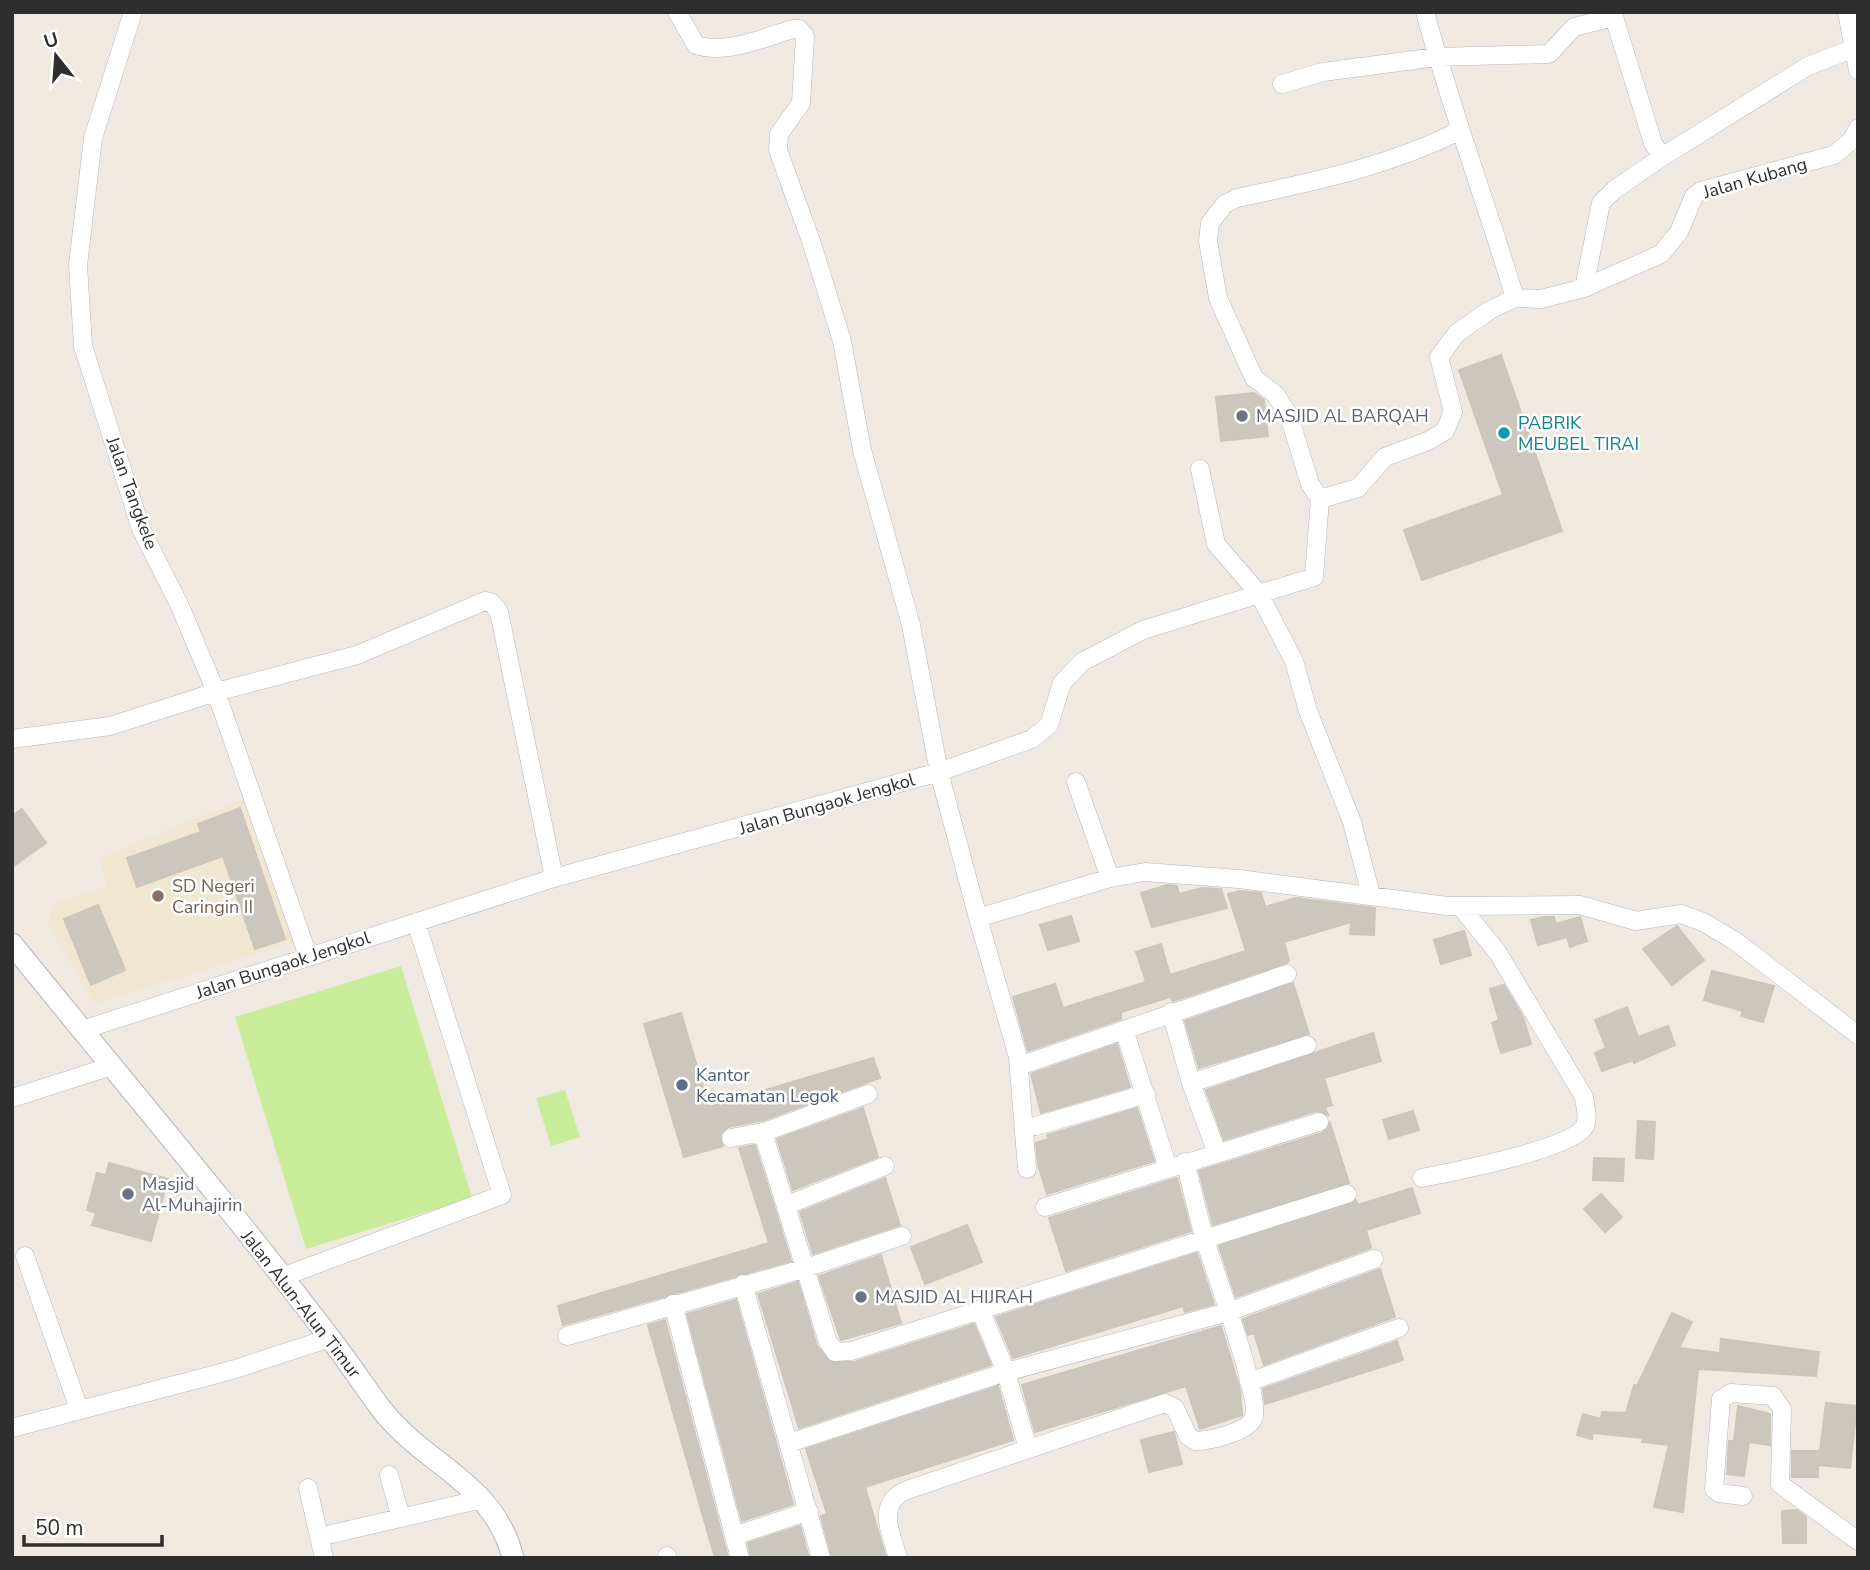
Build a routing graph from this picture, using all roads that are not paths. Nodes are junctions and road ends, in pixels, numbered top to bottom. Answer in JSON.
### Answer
{"nodes":[{"id":1,"x":133,"y":12,"type":"edge"},
{"id":2,"x":677,"y":12,"type":"edge"},
{"id":3,"x":1425,"y":12,"type":"edge"},
{"id":4,"x":1847,"y":12,"type":"edge"},
{"id":5,"x":1852,"y":49,"type":"junction"},
{"id":6,"x":1437,"y":57,"type":"junction"},
{"id":7,"x":1858,"y":70,"type":"edge"},
{"id":8,"x":1282,"y":84,"type":"dead end"},
{"id":9,"x":1858,"y":128,"type":"edge"},
{"id":10,"x":1459,"y":131,"type":"junction"},
{"id":11,"x":1662,"y":157,"type":"junction"},
{"id":12,"x":1584,"y":288,"type":"junction"},
{"id":13,"x":1515,"y":298,"type":"junction"},
{"id":14,"x":1200,"y":469,"type":"dead end"},
{"id":15,"x":1320,"y":499,"type":"junction"},
{"id":16,"x":1259,"y":594,"type":"junction"},
{"id":17,"x":216,"y":692,"type":"junction"},
{"id":18,"x":12,"y":739,"type":"edge"},
{"id":19,"x":939,"y":772,"type":"junction"},
{"id":20,"x":1076,"y":782,"type":"dead end"},
{"id":21,"x":554,"y":878,"type":"junction"},
{"id":22,"x":1110,"y":878,"type":"junction"},
{"id":23,"x":1371,"y":895,"type":"junction"},
{"id":24,"x":1461,"y":907,"type":"junction"},
{"id":25,"x":978,"y":918,"type":"junction"},
{"id":26,"x":416,"y":922,"type":"junction"},
{"id":27,"x":12,"y":944,"type":"edge"},
{"id":28,"x":308,"y":956,"type":"junction"},
{"id":29,"x":1287,"y":974,"type":"dead end"},
{"id":30,"x":1171,"y":1012,"type":"junction"},
{"id":31,"x":82,"y":1030,"type":"junction"},
{"id":32,"x":1125,"y":1032,"type":"junction"},
{"id":33,"x":1858,"y":1035,"type":"edge"},
{"id":34,"x":1307,"y":1045,"type":"dead end"},
{"id":35,"x":1028,"y":1063,"type":"dead end"},
{"id":36,"x":112,"y":1066,"type":"junction"},
{"id":37,"x":1191,"y":1083,"type":"junction"},
{"id":38,"x":868,"y":1094,"type":"dead end"},
{"id":39,"x":1146,"y":1094,"type":"junction"},
{"id":40,"x":12,"y":1098,"type":"edge"},
{"id":41,"x":1319,"y":1122,"type":"dead end"},
{"id":42,"x":1036,"y":1126,"type":"dead end"},
{"id":43,"x":767,"y":1131,"type":"junction"},
{"id":44,"x":731,"y":1138,"type":"dead end"},
{"id":45,"x":1217,"y":1153,"type":"junction"},
{"id":46,"x":1177,"y":1165,"type":"junction"},
{"id":47,"x":885,"y":1166,"type":"dead end"},
{"id":48,"x":1027,"y":1169,"type":"dead end"},
{"id":49,"x":1422,"y":1178,"type":"dead end"},
{"id":50,"x":1347,"y":1194,"type":"dead end"},
{"id":51,"x":787,"y":1205,"type":"junction"},
{"id":52,"x":1045,"y":1207,"type":"dead end"},
{"id":53,"x":902,"y":1236,"type":"dead end"},
{"id":54,"x":1205,"y":1239,"type":"junction"},
{"id":55,"x":25,"y":1256,"type":"dead end"},
{"id":56,"x":1374,"y":1259,"type":"dead end"},
{"id":57,"x":806,"y":1268,"type":"junction"},
{"id":58,"x":282,"y":1277,"type":"junction"},
{"id":59,"x":743,"y":1284,"type":"junction"},
{"id":60,"x":673,"y":1304,"type":"junction"},
{"id":61,"x":980,"y":1309,"type":"junction"},
{"id":62,"x":1228,"y":1312,"type":"junction"},
{"id":63,"x":1399,"y":1328,"type":"dead end"},
{"id":64,"x":567,"y":1336,"type":"dead end"},
{"id":65,"x":330,"y":1338,"type":"junction"},
{"id":66,"x":1006,"y":1372,"type":"junction"},
{"id":67,"x":1250,"y":1382,"type":"junction"},
{"id":68,"x":79,"y":1409,"type":"junction"},
{"id":69,"x":12,"y":1428,"type":"edge"},
{"id":70,"x":789,"y":1443,"type":"junction"},
{"id":71,"x":1028,"y":1449,"type":"junction"},
{"id":72,"x":389,"y":1475,"type":"dead end"},
{"id":73,"x":308,"y":1488,"type":"dead end"},
{"id":74,"x":1743,"y":1496,"type":"dead end"},
{"id":75,"x":482,"y":1499,"type":"junction"},
{"id":76,"x":809,"y":1511,"type":"junction"},
{"id":77,"x":401,"y":1518,"type":"junction"},
{"id":78,"x":734,"y":1536,"type":"junction"},
{"id":79,"x":319,"y":1537,"type":"junction"},
{"id":80,"x":1858,"y":1541,"type":"edge"},
{"id":81,"x":324,"y":1558,"type":"edge"},
{"id":82,"x":513,"y":1558,"type":"edge"},
{"id":83,"x":740,"y":1558,"type":"edge"},
{"id":84,"x":821,"y":1558,"type":"edge"},
{"id":85,"x":898,"y":1558,"type":"edge"}],
"edges":[{"from":1,"to":17,"type":"street","name":"Jalan Tangkele"},
{"from":2,"to":19,"type":"street"},
{"from":3,"to":6,"type":"street"},
{"from":4,"to":5,"type":"street"},
{"from":5,"to":7,"type":"street"},
{"from":5,"to":11,"type":"street"},
{"from":6,"to":8,"type":"street"},
{"from":6,"to":10,"type":"street"},
{"from":6,"to":11,"type":"street"},
{"from":9,"to":12,"type":"street","name":"Jalan Kubang"},
{"from":10,"to":13,"type":"street"},
{"from":10,"to":15,"type":"street"},
{"from":11,"to":12,"type":"street"},
{"from":12,"to":13,"type":"street","name":"Jalan Kubang"},
{"from":13,"to":15,"type":"street"},
{"from":14,"to":16,"type":"street"},
{"from":15,"to":16,"type":"street"},
{"from":16,"to":19,"type":"street"},
{"from":16,"to":23,"type":"street"},
{"from":17,"to":18,"type":"street"},
{"from":17,"to":21,"type":"street"},
{"from":17,"to":28,"type":"street","name":"Jalan Tangkele"},
{"from":19,"to":21,"type":"street","name":"Jalan Bungaok Jengkol"},
{"from":19,"to":25,"type":"street","name":"Jalan Bungaok Jengkol"},
{"from":20,"to":22,"type":"street"},
{"from":21,"to":26,"type":"street","name":"Jalan Bungaok Jengkol"},
{"from":22,"to":23,"type":"street"},
{"from":22,"to":25,"type":"street"},
{"from":23,"to":24,"type":"street"},
{"from":24,"to":33,"type":"street"},
{"from":24,"to":49,"type":"street"},
{"from":25,"to":48,"type":"street","name":"Jalan Bungaok Jengkol"},
{"from":26,"to":28,"type":"street","name":"Jalan Bungaok Jengkol"},
{"from":26,"to":58,"type":"street"},
{"from":27,"to":31,"type":"street","name":"Jalan Alun-Alun Timur"},
{"from":28,"to":31,"type":"street","name":"Jalan Bungaok Jengkol"},
{"from":29,"to":30,"type":"street"},
{"from":30,"to":32,"type":"street"},
{"from":30,"to":37,"type":"street"},
{"from":31,"to":36,"type":"street","name":"Jalan Alun-Alun Timur"},
{"from":32,"to":35,"type":"street"},
{"from":32,"to":39,"type":"street"},
{"from":34,"to":37,"type":"street"},
{"from":36,"to":40,"type":"street"},
{"from":36,"to":58,"type":"street","name":"Jalan Alun-Alun Timur"},
{"from":37,"to":45,"type":"street"},
{"from":38,"to":43,"type":"street"},
{"from":39,"to":42,"type":"street"},
{"from":39,"to":46,"type":"street"},
{"from":41,"to":45,"type":"street"},
{"from":43,"to":44,"type":"street"},
{"from":43,"to":51,"type":"street"},
{"from":45,"to":46,"type":"street"},
{"from":46,"to":52,"type":"street"},
{"from":46,"to":54,"type":"street"},
{"from":47,"to":51,"type":"street"},
{"from":50,"to":54,"type":"street"},
{"from":51,"to":57,"type":"street"},
{"from":53,"to":57,"type":"street"},
{"from":54,"to":61,"type":"street"},
{"from":54,"to":62,"type":"street"},
{"from":55,"to":68,"type":"street"},
{"from":56,"to":62,"type":"street"},
{"from":57,"to":59,"type":"street"},
{"from":57,"to":61,"type":"street"},
{"from":58,"to":65,"type":"street","name":"Jalan Alun-Alun Timur"},
{"from":59,"to":60,"type":"street"},
{"from":59,"to":70,"type":"street"},
{"from":60,"to":64,"type":"street"},
{"from":60,"to":78,"type":"street"},
{"from":61,"to":66,"type":"street"},
{"from":62,"to":66,"type":"street"},
{"from":62,"to":67,"type":"street"},
{"from":63,"to":67,"type":"street"},
{"from":65,"to":68,"type":"street"},
{"from":65,"to":75,"type":"street","name":"Jalan Alun-Alun Timur"},
{"from":66,"to":70,"type":"street"},
{"from":66,"to":71,"type":"street"},
{"from":67,"to":71,"type":"street"},
{"from":68,"to":69,"type":"street"},
{"from":70,"to":76,"type":"street"},
{"from":71,"to":85,"type":"street"},
{"from":72,"to":77,"type":"street"},
{"from":73,"to":79,"type":"street"},
{"from":74,"to":80,"type":"street"},
{"from":75,"to":77,"type":"street"},
{"from":75,"to":82,"type":"street","name":"Jalan Alun-Alun Timur"},
{"from":76,"to":78,"type":"street"},
{"from":76,"to":84,"type":"street"},
{"from":77,"to":79,"type":"street"},
{"from":78,"to":83,"type":"street"},
{"from":79,"to":81,"type":"street"}]}
